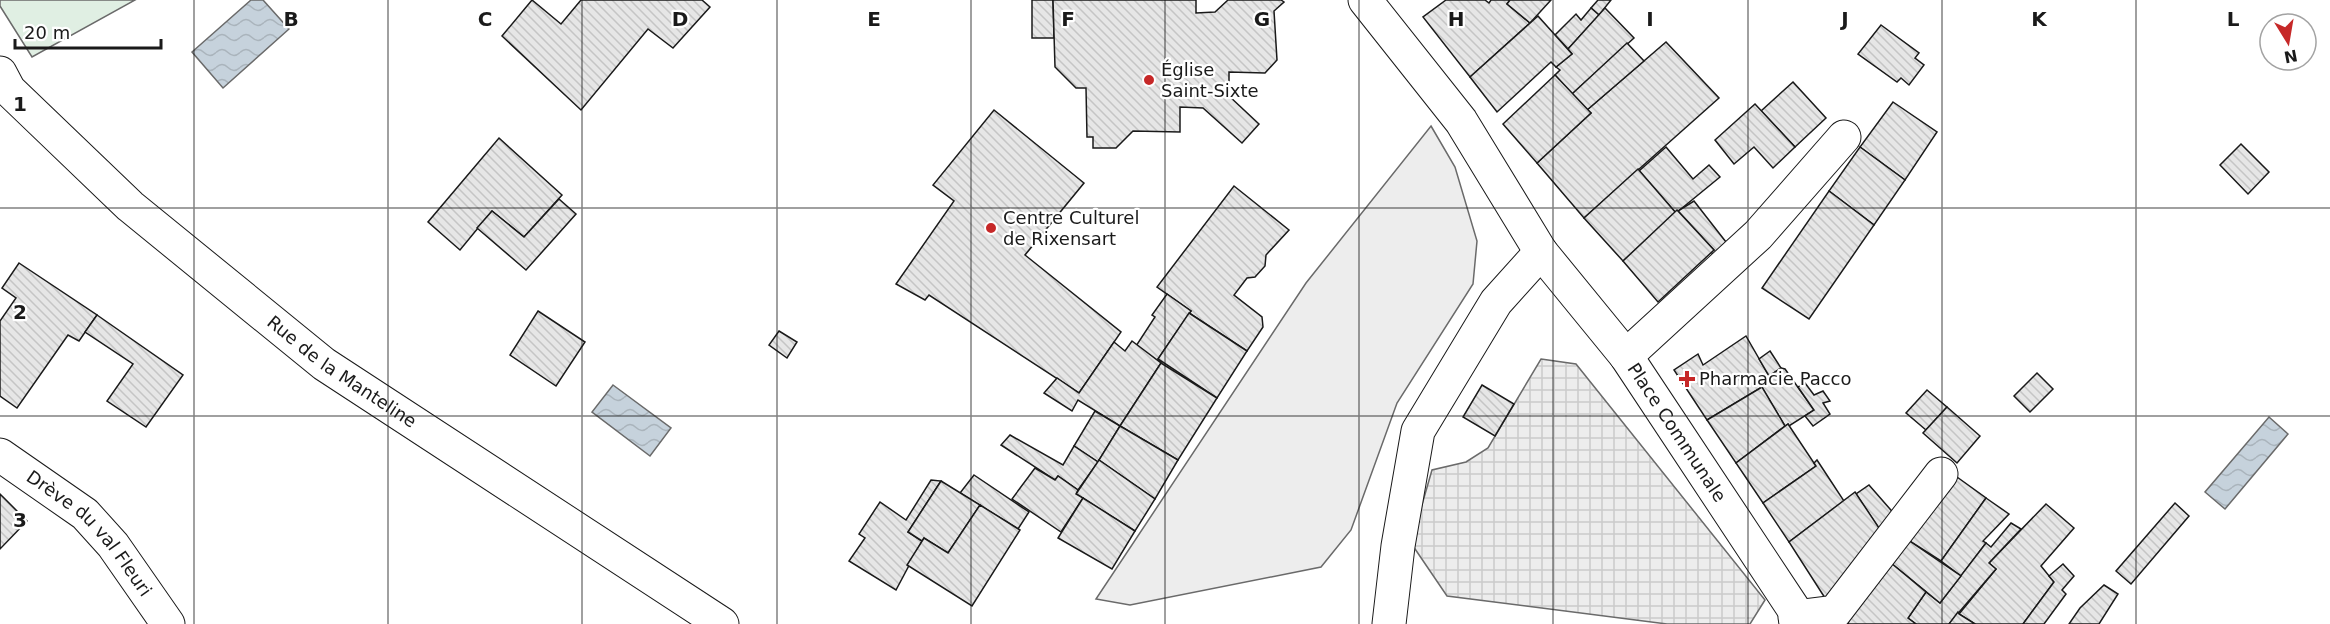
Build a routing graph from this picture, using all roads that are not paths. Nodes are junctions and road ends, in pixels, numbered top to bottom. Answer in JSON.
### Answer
{"nodes":[{"id":1,"x":1365,"y":0,"type":"edge"},
{"id":2,"x":0,"y":73,"type":"edge"},
{"id":3,"x":1844,"y":137,"type":"dead end"},
{"id":4,"x":1541,"y":252,"type":"junction"},
{"id":5,"x":1626,"y":356,"type":"junction"},
{"id":6,"x":0,"y":455,"type":"edge"},
{"id":7,"x":1941,"y":474,"type":"dead end"},
{"id":8,"x":1796,"y":620,"type":"edge"},
{"id":9,"x":168,"y":624,"type":"edge"},
{"id":10,"x":722,"y":624,"type":"edge"},
{"id":11,"x":1389,"y":624,"type":"edge"}],
"edges":[{"from":1,"to":4,"type":"street","name":"Place Communale"},
{"from":2,"to":10,"type":"street","name":"Rue de la Manteline"},
{"from":3,"to":5,"type":"street"},
{"from":4,"to":5,"type":"street","name":"Place Communale"},
{"from":4,"to":11,"type":"street"},
{"from":5,"to":8,"type":"street","name":"Place Communale"},
{"from":6,"to":9,"type":"street","name":"Drève du val Fleuri"},
{"from":7,"to":8,"type":"street"}]}
